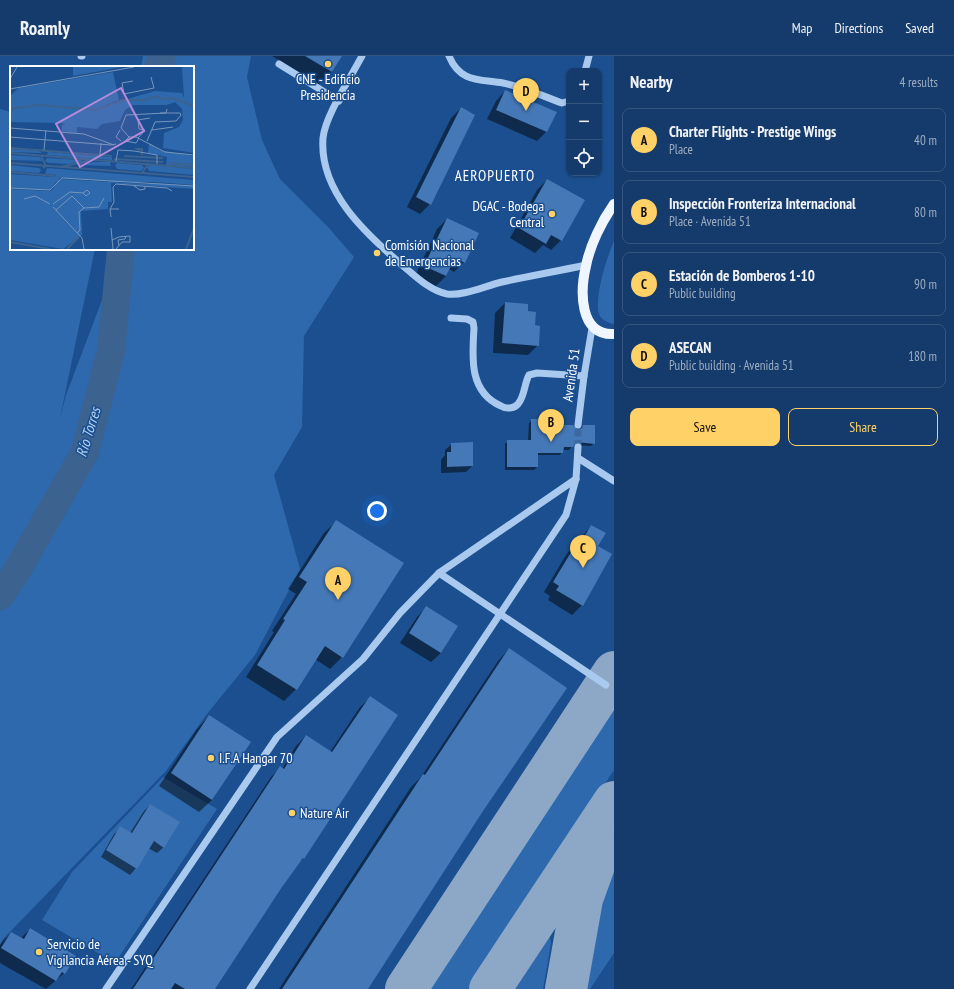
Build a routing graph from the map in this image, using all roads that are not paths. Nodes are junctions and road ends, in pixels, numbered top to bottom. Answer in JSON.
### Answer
{"nodes":[{"id":1,"x":362,"y":56,"type":"edge"},
{"id":2,"x":449,"y":56,"type":"edge"},
{"id":3,"x":589,"y":56,"type":"edge"},
{"id":4,"x":280,"y":64,"type":"dead end"},
{"id":5,"x":586,"y":68,"type":"edge"},
{"id":6,"x":338,"y":101,"type":"junction"},
{"id":7,"x":566,"y":102,"type":"edge"},
{"id":8,"x":614,"y":204,"type":"edge"},
{"id":9,"x":586,"y":265,"type":"junction"},
{"id":10,"x":451,"y":318,"type":"dead end"},
{"id":11,"x":592,"y":328,"type":"junction"},
{"id":12,"x":614,"y":334,"type":"edge"},
{"id":13,"x":584,"y":376,"type":"junction"},
{"id":14,"x":578,"y":425,"type":"tunnel mouth"},
{"id":15,"x":578,"y":447,"type":"tunnel mouth"},
{"id":16,"x":578,"y":458,"type":"junction"},
{"id":17,"x":576,"y":479,"type":"junction"},
{"id":18,"x":614,"y":481,"type":"edge"},
{"id":19,"x":439,"y":573,"type":"junction"},
{"id":20,"x":501,"y":615,"type":"junction"},
{"id":21,"x":606,"y":685,"type":"dead end"},
{"id":22,"x":106,"y":989,"type":"edge"},
{"id":23,"x":250,"y":989,"type":"edge"}],
"edges":[{"from":1,"to":6,"type":"street"},
{"from":2,"to":7,"type":"street"},
{"from":3,"to":5,"type":"street"},
{"from":4,"to":6,"type":"street"},
{"from":6,"to":9,"type":"street"},
{"from":8,"to":9,"type":"main road"},
{"from":9,"to":11,"type":"main road"},
{"from":10,"to":13,"type":"street"},
{"from":11,"to":12,"type":"main road"},
{"from":11,"to":13,"type":"street","name":"Avenida 51"},
{"from":13,"to":14,"type":"street","name":"Avenida 51"},
{"from":15,"to":16,"type":"street"},
{"from":16,"to":17,"type":"street"},
{"from":16,"to":18,"type":"street"},
{"from":17,"to":19,"type":"street"},
{"from":17,"to":20,"type":"street"},
{"from":19,"to":20,"type":"street"},
{"from":19,"to":22,"type":"street"},
{"from":20,"to":21,"type":"street"},
{"from":20,"to":23,"type":"street"}]}
